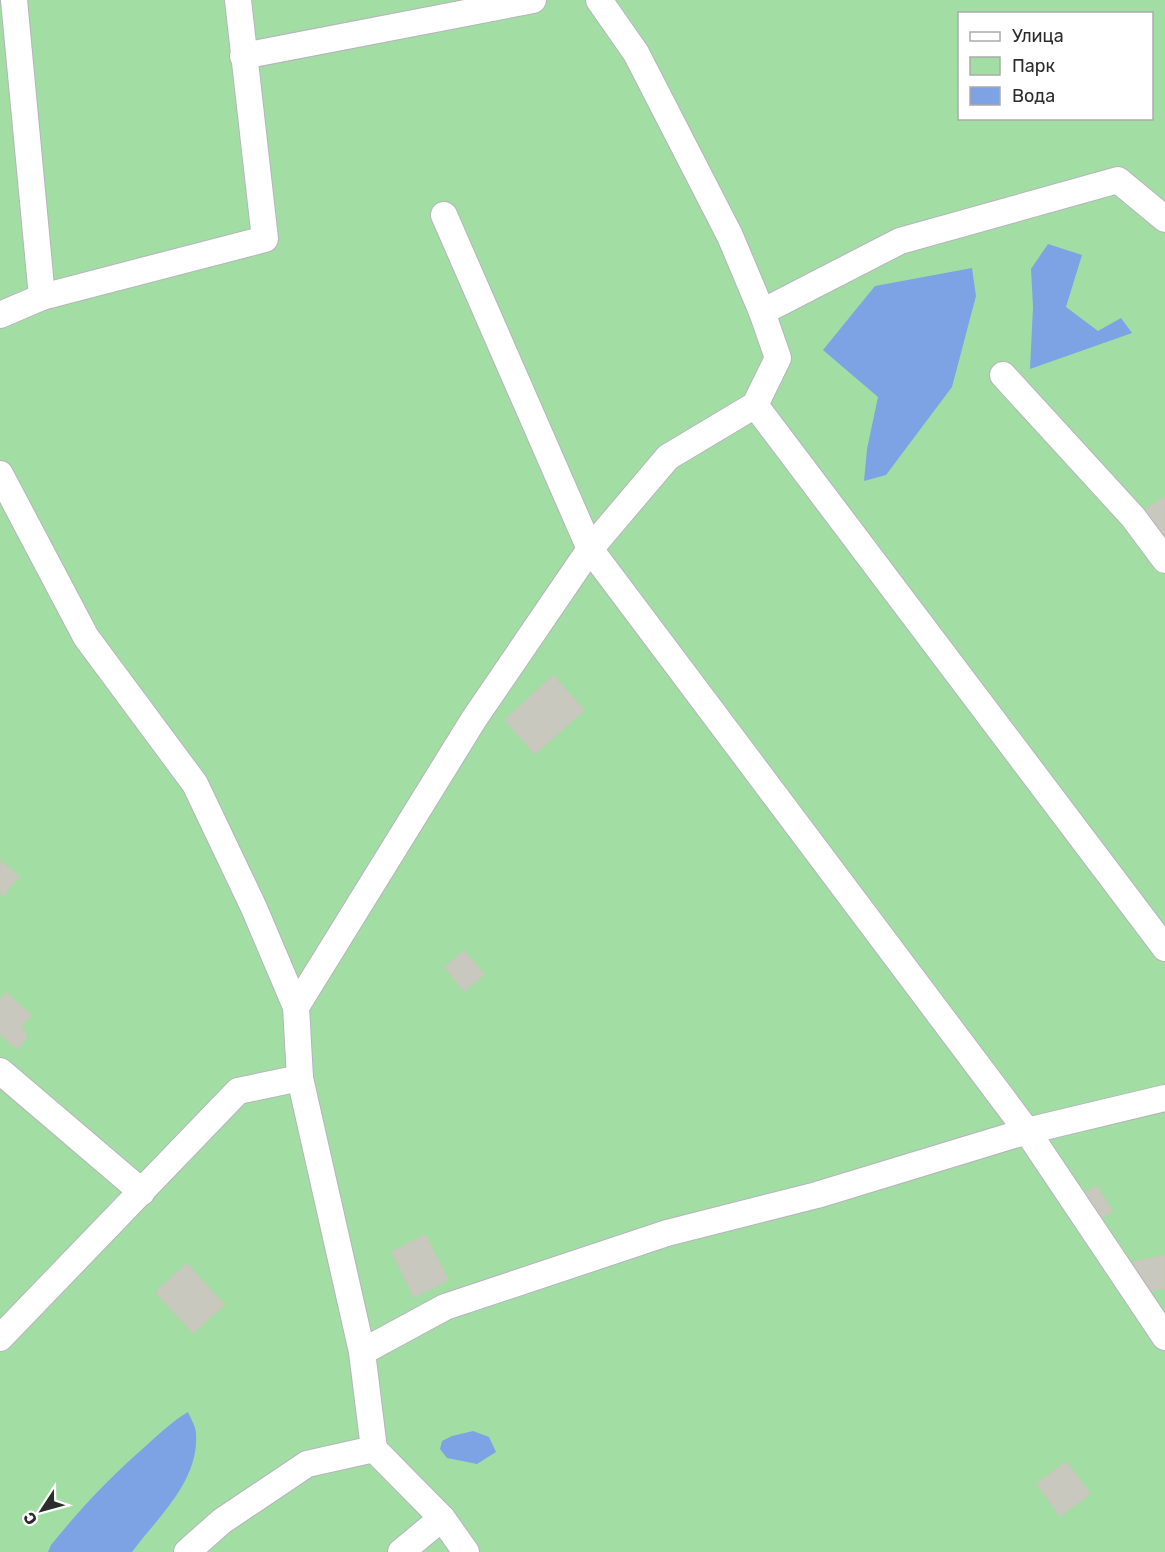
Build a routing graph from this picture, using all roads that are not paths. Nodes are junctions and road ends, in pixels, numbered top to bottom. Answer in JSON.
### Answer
{"nodes":[{"id":1,"x":14,"y":0,"type":"edge"},
{"id":2,"x":238,"y":0,"type":"edge"},
{"id":3,"x":534,"y":0,"type":"edge"},
{"id":4,"x":599,"y":0,"type":"edge"},
{"id":5,"x":243,"y":56,"type":"junction"},
{"id":6,"x":444,"y":215,"type":"dead end"},
{"id":7,"x":1165,"y":219,"type":"edge"},
{"id":8,"x":42,"y":297,"type":"junction"},
{"id":9,"x":762,"y":312,"type":"junction"},
{"id":10,"x":0,"y":315,"type":"edge"},
{"id":11,"x":1003,"y":375,"type":"dead end"},
{"id":12,"x":755,"y":405,"type":"junction"},
{"id":13,"x":0,"y":474,"type":"edge"},
{"id":14,"x":590,"y":549,"type":"junction"},
{"id":15,"x":1165,"y":560,"type":"edge"},
{"id":16,"x":1165,"y":948,"type":"edge"},
{"id":17,"x":296,"y":1007,"type":"junction"},
{"id":18,"x":0,"y":1071,"type":"edge"},
{"id":19,"x":300,"y":1078,"type":"junction"},
{"id":20,"x":1165,"y":1098,"type":"edge"},
{"id":21,"x":1027,"y":1131,"type":"junction"},
{"id":22,"x":142,"y":1192,"type":"junction"},
{"id":23,"x":1165,"y":1337,"type":"edge"},
{"id":24,"x":0,"y":1338,"type":"edge"},
{"id":25,"x":362,"y":1352,"type":"junction"},
{"id":26,"x":374,"y":1449,"type":"junction"},
{"id":27,"x":442,"y":1518,"type":"junction"},
{"id":28,"x":187,"y":1552,"type":"edge"},
{"id":29,"x":401,"y":1552,"type":"edge"},
{"id":30,"x":466,"y":1552,"type":"edge"}],
"edges":[{"from":1,"to":8,"type":"lane"},
{"from":2,"to":5,"type":"lane"},
{"from":3,"to":5,"type":"lane"},
{"from":4,"to":9,"type":"lane"},
{"from":5,"to":8,"type":"lane"},
{"from":6,"to":14,"type":"lane"},
{"from":7,"to":9,"type":"lane"},
{"from":8,"to":10,"type":"lane"},
{"from":9,"to":12,"type":"lane"},
{"from":11,"to":15,"type":"lane"},
{"from":12,"to":14,"type":"lane"},
{"from":12,"to":16,"type":"lane"},
{"from":13,"to":17,"type":"lane"},
{"from":14,"to":17,"type":"lane"},
{"from":14,"to":21,"type":"lane"},
{"from":17,"to":19,"type":"lane"},
{"from":18,"to":22,"type":"lane"},
{"from":19,"to":22,"type":"lane"},
{"from":19,"to":25,"type":"lane"},
{"from":20,"to":21,"type":"lane"},
{"from":21,"to":23,"type":"lane"},
{"from":21,"to":25,"type":"lane"},
{"from":22,"to":24,"type":"lane"},
{"from":25,"to":26,"type":"lane"},
{"from":26,"to":27,"type":"lane"},
{"from":26,"to":28,"type":"lane"},
{"from":27,"to":29,"type":"lane"},
{"from":27,"to":30,"type":"lane"}]}
